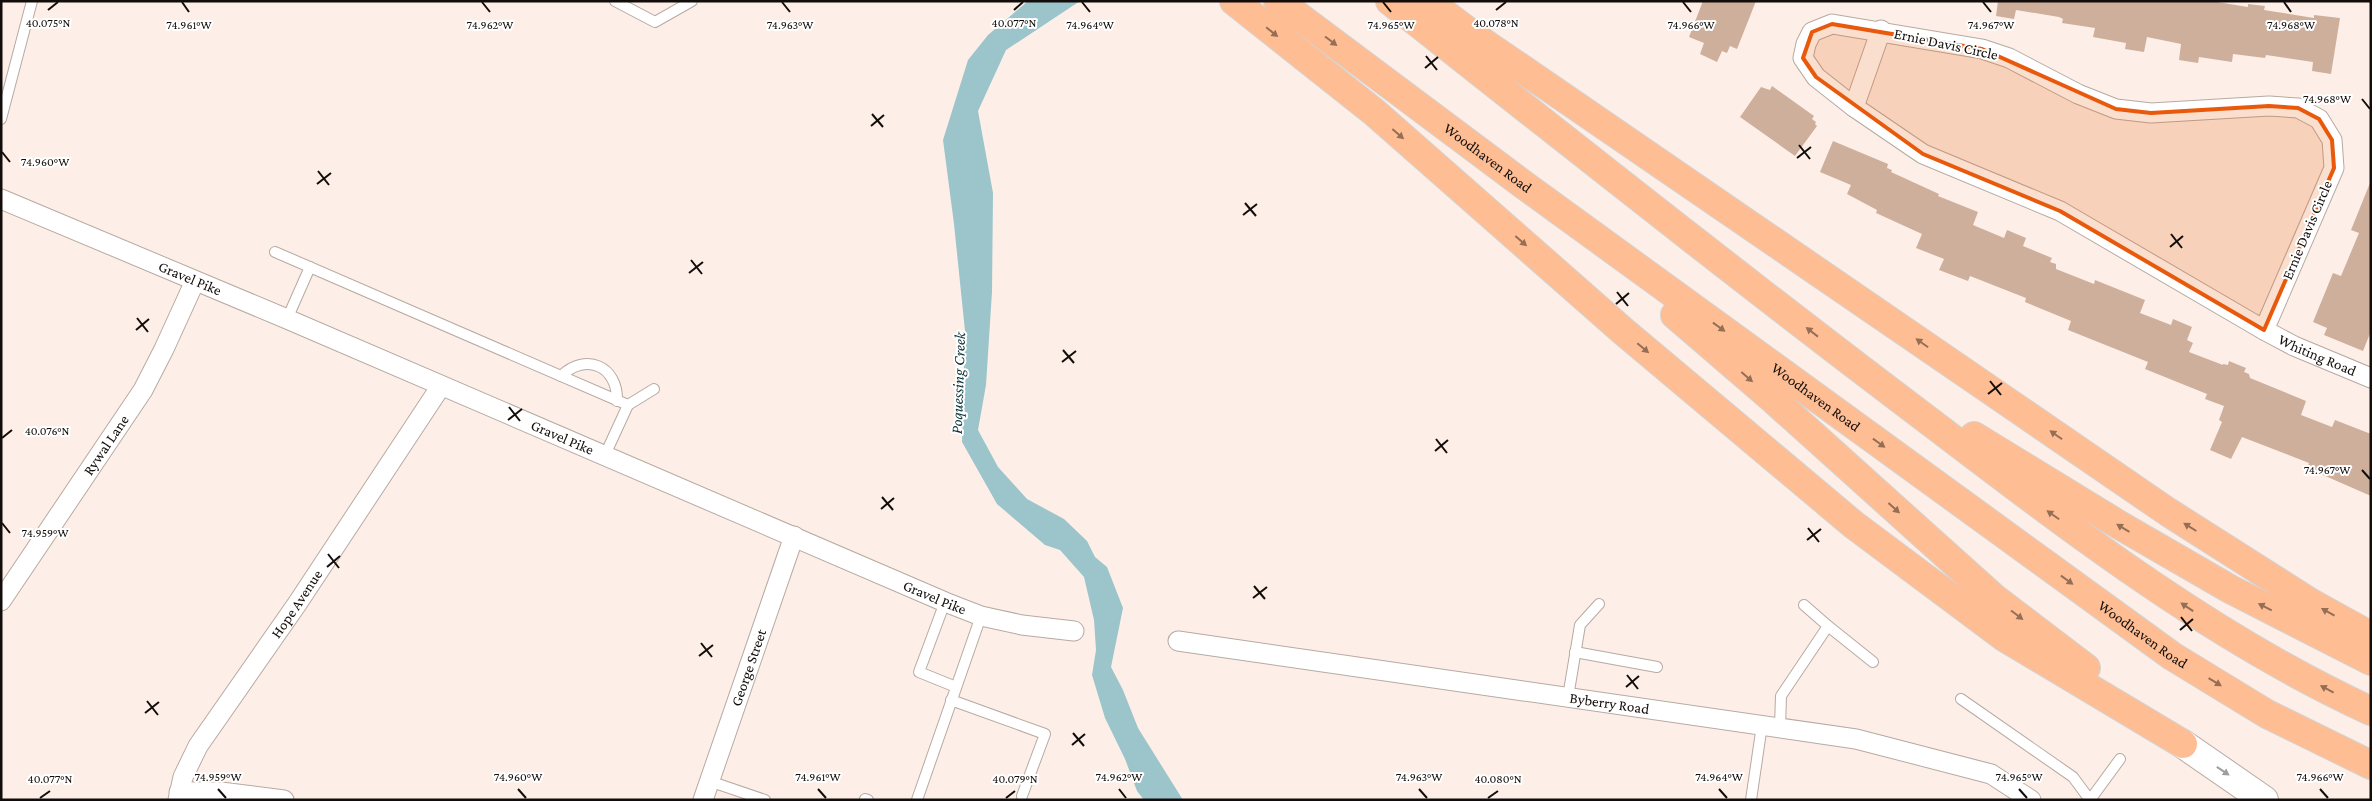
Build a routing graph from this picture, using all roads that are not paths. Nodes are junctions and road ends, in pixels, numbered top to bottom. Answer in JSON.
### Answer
{"nodes":[{"id":1,"x":32,"y":1,"type":"edge"},
{"id":2,"x":615,"y":1,"type":"edge"},
{"id":3,"x":692,"y":1,"type":"edge"},
{"id":4,"x":1234,"y":1,"type":"edge"},
{"id":5,"x":1278,"y":1,"type":"edge"},
{"id":6,"x":1390,"y":1,"type":"edge"},
{"id":7,"x":1428,"y":1,"type":"edge"},
{"id":8,"x":1881,"y":30,"type":"junction"},
{"id":9,"x":1854,"y":107,"type":"junction"},
{"id":10,"x":1,"y":119,"type":"edge"},
{"id":11,"x":1524,"y":186,"type":"junction"},
{"id":12,"x":1,"y":199,"type":"edge"},
{"id":13,"x":275,"y":252,"type":"dead end"},
{"id":14,"x":310,"y":267,"type":"junction"},
{"id":15,"x":195,"y":281,"type":"junction"},
{"id":16,"x":287,"y":319,"type":"junction"},
{"id":17,"x":2264,"y":330,"type":"junction"},
{"id":18,"x":1838,"y":352,"type":"junction"},
{"id":19,"x":561,"y":376,"type":"junction"},
{"id":20,"x":2371,"y":378,"type":"edge"},
{"id":21,"x":441,"y":386,"type":"junction"},
{"id":22,"x":654,"y":389,"type":"dead end"},
{"id":23,"x":617,"y":401,"type":"junction"},
{"id":24,"x":628,"y":405,"type":"junction"},
{"id":25,"x":605,"y":455,"type":"junction"},
{"id":26,"x":794,"y":536,"type":"junction"},
{"id":27,"x":1,"y":601,"type":"edge"},
{"id":28,"x":945,"y":602,"type":"junction"},
{"id":29,"x":1599,"y":604,"type":"dead end"},
{"id":30,"x":1804,"y":605,"type":"dead end"},
{"id":31,"x":981,"y":616,"type":"junction"},
{"id":32,"x":1828,"y":626,"type":"junction"},
{"id":33,"x":1074,"y":631,"type":"dead end"},
{"id":34,"x":2371,"y":636,"type":"edge"},
{"id":35,"x":1178,"y":641,"type":"dead end"},
{"id":36,"x":1575,"y":652,"type":"junction"},
{"id":37,"x":2371,"y":661,"type":"edge"},
{"id":38,"x":1873,"y":662,"type":"dead end"},
{"id":39,"x":1657,"y":667,"type":"dead end"},
{"id":40,"x":956,"y":686,"type":"junction"},
{"id":41,"x":1568,"y":697,"type":"junction"},
{"id":42,"x":1961,"y":699,"type":"dead end"},
{"id":43,"x":951,"y":700,"type":"junction"},
{"id":44,"x":2371,"y":711,"type":"edge"},
{"id":45,"x":1771,"y":726,"type":"junction"},
{"id":46,"x":2183,"y":744,"type":"junction"},
{"id":47,"x":2120,"y":759,"type":"dead end"},
{"id":48,"x":2371,"y":765,"type":"edge"},
{"id":49,"x":709,"y":782,"type":"junction"},
{"id":50,"x":179,"y":796,"type":"edge"},
{"id":51,"x":1022,"y":796,"type":"dead end"},
{"id":52,"x":284,"y":800,"type":"edge"},
{"id":53,"x":703,"y":800,"type":"edge"},
{"id":54,"x":765,"y":800,"type":"edge"},
{"id":55,"x":916,"y":800,"type":"edge"},
{"id":56,"x":1751,"y":800,"type":"edge"},
{"id":57,"x":2030,"y":800,"type":"edge"},
{"id":58,"x":2090,"y":800,"type":"edge"},
{"id":59,"x":2264,"y":800,"type":"edge"}],
"edges":[{"from":1,"to":10,"type":"lane"},
{"from":2,"to":3,"type":"lane"},
{"from":4,"to":46,"type":"highway","one_way":true},
{"from":5,"to":11,"type":"highway","name":"Woodhaven Road","one_way":true},
{"from":18,"to":6,"type":"highway","one_way":true},
{"from":34,"to":7,"type":"highway","one_way":true},
{"from":8,"to":9,"type":"street","name":"Ernie Davis Circle"},
{"from":8,"to":9,"type":"street","name":"Ernie Davis Circle"},
{"from":8,"to":17,"type":"street","name":"Ernie Davis Circle"},
{"from":9,"to":17,"type":"street","name":"Ernie Davis Circle"},
{"from":11,"to":46,"type":"highway","one_way":true},
{"from":11,"to":48,"type":"highway","name":"Woodhaven Road","one_way":true},
{"from":12,"to":15,"type":"street","name":"Gravel Pike"},
{"from":13,"to":14,"type":"lane"},
{"from":14,"to":16,"type":"lane"},
{"from":14,"to":19,"type":"lane"},
{"from":15,"to":16,"type":"street","name":"Gravel Pike"},
{"from":15,"to":27,"type":"street","name":"Rywal Lane"},
{"from":16,"to":21,"type":"street","name":"Gravel Pike"},
{"from":17,"to":20,"type":"street","name":"Whiting Road"},
{"from":37,"to":18,"type":"highway","one_way":true},
{"from":44,"to":18,"type":"highway","one_way":true},
{"from":19,"to":23,"type":"lane"},
{"from":19,"to":23,"type":"lane"},
{"from":21,"to":25,"type":"street","name":"Gravel Pike"},
{"from":21,"to":50,"type":"street","name":"Hope Avenue"},
{"from":22,"to":24,"type":"lane"},
{"from":23,"to":24,"type":"lane"},
{"from":24,"to":25,"type":"lane"},
{"from":25,"to":26,"type":"street","name":"Gravel Pike"},
{"from":26,"to":28,"type":"street","name":"Gravel Pike"},
{"from":26,"to":49,"type":"street","name":"George Street"},
{"from":28,"to":31,"type":"street","name":"Gravel Pike"},
{"from":28,"to":40,"type":"lane"},
{"from":29,"to":36,"type":"lane"},
{"from":30,"to":32,"type":"lane"},
{"from":31,"to":33,"type":"street","name":"Gravel Pike"},
{"from":31,"to":40,"type":"lane"},
{"from":32,"to":38,"type":"lane"},
{"from":32,"to":45,"type":"lane"},
{"from":35,"to":41,"type":"street","name":"Byberry Road"},
{"from":36,"to":39,"type":"lane"},
{"from":36,"to":41,"type":"lane"},
{"from":40,"to":43,"type":"lane"},
{"from":41,"to":45,"type":"street","name":"Byberry Road"},
{"from":42,"to":58,"type":"lane"},
{"from":43,"to":51,"type":"lane"},
{"from":43,"to":55,"type":"lane"},
{"from":45,"to":56,"type":"lane"},
{"from":45,"to":57,"type":"street","name":"Byberry Road"},
{"from":46,"to":59,"type":"street","one_way":true},
{"from":47,"to":58,"type":"lane"},
{"from":49,"to":53,"type":"street","name":"George Street"},
{"from":49,"to":54,"type":"lane"},
{"from":50,"to":52,"type":"street"}]}
